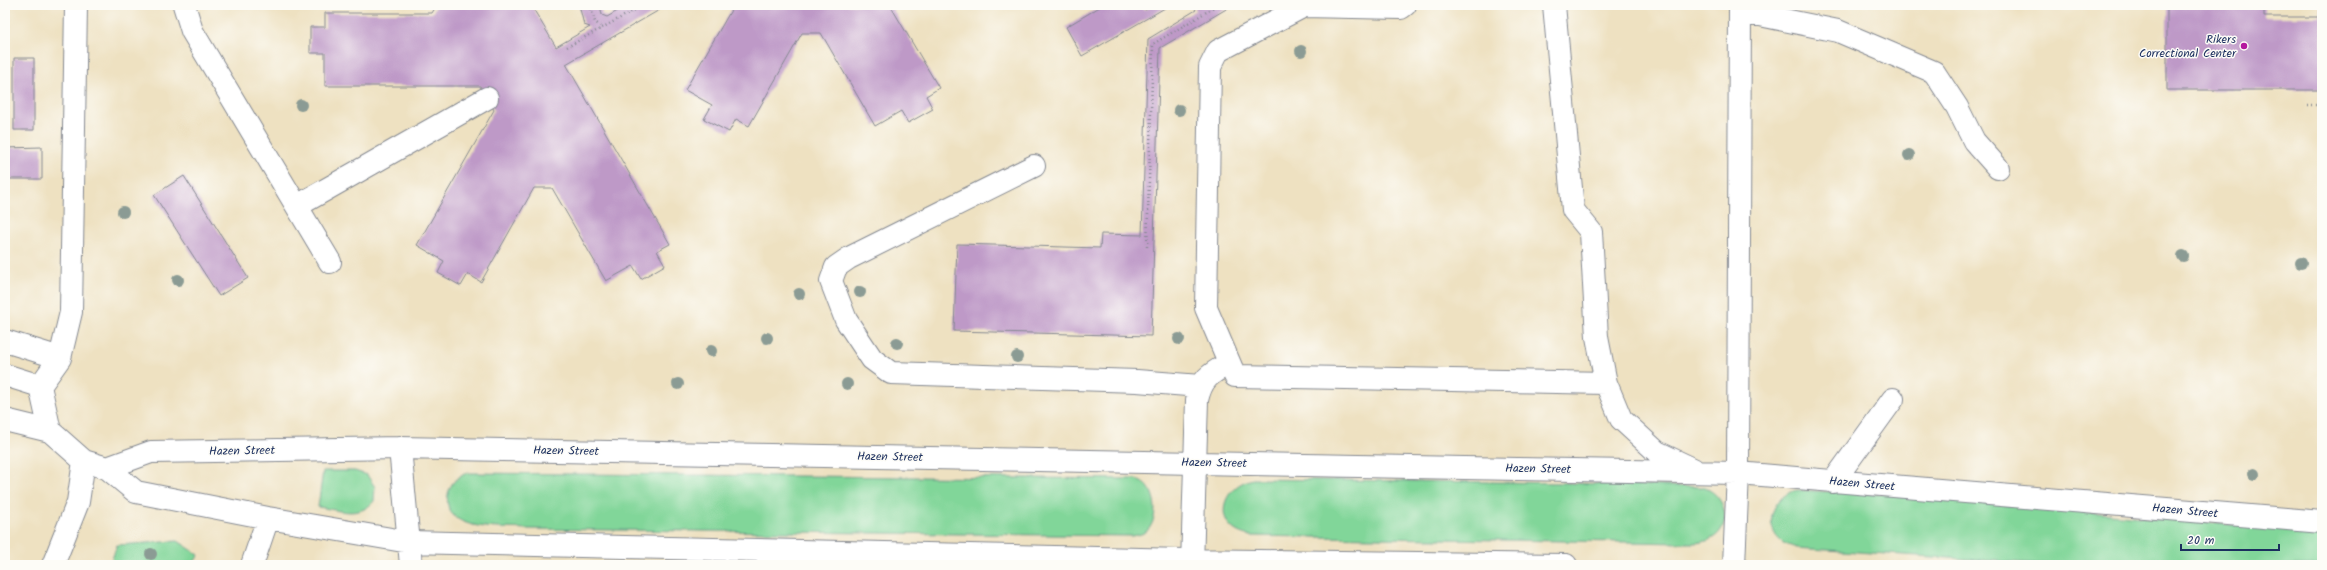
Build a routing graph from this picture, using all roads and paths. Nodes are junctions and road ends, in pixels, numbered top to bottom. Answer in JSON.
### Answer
{"nodes":[{"id":1,"x":76,"y":5,"type":"edge"},
{"id":2,"x":184,"y":5,"type":"edge"},
{"id":3,"x":590,"y":5,"type":"edge"},
{"id":4,"x":644,"y":5,"type":"edge"},
{"id":5,"x":1218,"y":5,"type":"edge"},
{"id":6,"x":1405,"y":5,"type":"edge"},
{"id":7,"x":1554,"y":5,"type":"edge"},
{"id":8,"x":1740,"y":10,"type":"edge"},
{"id":9,"x":603,"y":28,"type":"junction"},
{"id":10,"x":568,"y":47,"type":"dead end"},
{"id":11,"x":487,"y":98,"type":"dead end"},
{"id":12,"x":2307,"y":105,"type":"dead end"},
{"id":13,"x":2322,"y":105,"type":"edge"},
{"id":14,"x":1034,"y":166,"type":"dead end"},
{"id":15,"x":1998,"y":168,"type":"dead end"},
{"id":16,"x":297,"y":206,"type":"junction"},
{"id":17,"x":1147,"y":246,"type":"dead end"},
{"id":18,"x":330,"y":262,"type":"dead end"},
{"id":19,"x":5,"y":341,"type":"edge"},
{"id":20,"x":60,"y":358,"type":"junction"},
{"id":21,"x":1229,"y":363,"type":"junction"},
{"id":22,"x":5,"y":375,"type":"edge"},
{"id":23,"x":1606,"y":383,"type":"junction"},
{"id":24,"x":40,"y":386,"type":"junction"},
{"id":25,"x":1200,"y":386,"type":"junction"},
{"id":26,"x":1893,"y":399,"type":"dead end"},
{"id":27,"x":5,"y":420,"type":"edge"},
{"id":28,"x":5,"y":428,"type":"edge"},
{"id":29,"x":50,"y":431,"type":"junction"},
{"id":30,"x":400,"y":448,"type":"junction"},
{"id":31,"x":84,"y":461,"type":"junction"},
{"id":32,"x":1195,"y":463,"type":"junction"},
{"id":33,"x":107,"y":468,"type":"junction"},
{"id":34,"x":1700,"y":472,"type":"junction"},
{"id":35,"x":1738,"y":473,"type":"junction"},
{"id":36,"x":1833,"y":482,"type":"junction"},
{"id":37,"x":268,"y":518,"type":"junction"},
{"id":38,"x":2322,"y":522,"type":"edge"},
{"id":39,"x":410,"y":542,"type":"junction"},
{"id":40,"x":927,"y":560,"type":"edge"},
{"id":41,"x":1192,"y":563,"type":"edge"},
{"id":42,"x":53,"y":565,"type":"edge"},
{"id":43,"x":252,"y":565,"type":"edge"},
{"id":44,"x":411,"y":565,"type":"edge"},
{"id":45,"x":1566,"y":565,"type":"edge"},
{"id":46,"x":1734,"y":565,"type":"edge"}],
"edges":[{"from":1,"to":20,"type":"street"},
{"from":2,"to":16,"type":"street"},
{"from":3,"to":9,"type":"path"},
{"from":4,"to":9,"type":"path"},
{"from":5,"to":17,"type":"path"},
{"from":6,"to":21,"type":"street"},
{"from":7,"to":23,"type":"street"},
{"from":8,"to":15,"type":"street"},
{"from":8,"to":35,"type":"street"},
{"from":9,"to":10,"type":"path"},
{"from":11,"to":16,"type":"street"},
{"from":12,"to":13,"type":"path"},
{"from":14,"to":25,"type":"street"},
{"from":16,"to":18,"type":"street"},
{"from":19,"to":20,"type":"street"},
{"from":20,"to":24,"type":"street"},
{"from":21,"to":23,"type":"street"},
{"from":21,"to":25,"type":"street"},
{"from":22,"to":24,"type":"street"},
{"from":23,"to":34,"type":"street"},
{"from":24,"to":29,"type":"street"},
{"from":25,"to":32,"type":"street"},
{"from":26,"to":36,"type":"street"},
{"from":27,"to":29,"type":"street"},
{"from":28,"to":29,"type":"street"},
{"from":29,"to":31,"type":"street"},
{"from":30,"to":32,"type":"street","name":"Hazen Street"},
{"from":30,"to":33,"type":"street","name":"Hazen Street"},
{"from":30,"to":39,"type":"street"},
{"from":31,"to":33,"type":"street"},
{"from":31,"to":42,"type":"street"},
{"from":32,"to":34,"type":"street","name":"Hazen Street"},
{"from":32,"to":41,"type":"street"},
{"from":33,"to":37,"type":"street"},
{"from":34,"to":35,"type":"street","name":"Hazen Street"},
{"from":35,"to":36,"type":"street","name":"Hazen Street"},
{"from":35,"to":46,"type":"street"},
{"from":36,"to":38,"type":"street","name":"Hazen Street"},
{"from":37,"to":39,"type":"street"},
{"from":37,"to":43,"type":"street"},
{"from":39,"to":40,"type":"street"},
{"from":39,"to":44,"type":"street"},
{"from":40,"to":41,"type":"street"},
{"from":41,"to":45,"type":"street"}]}
